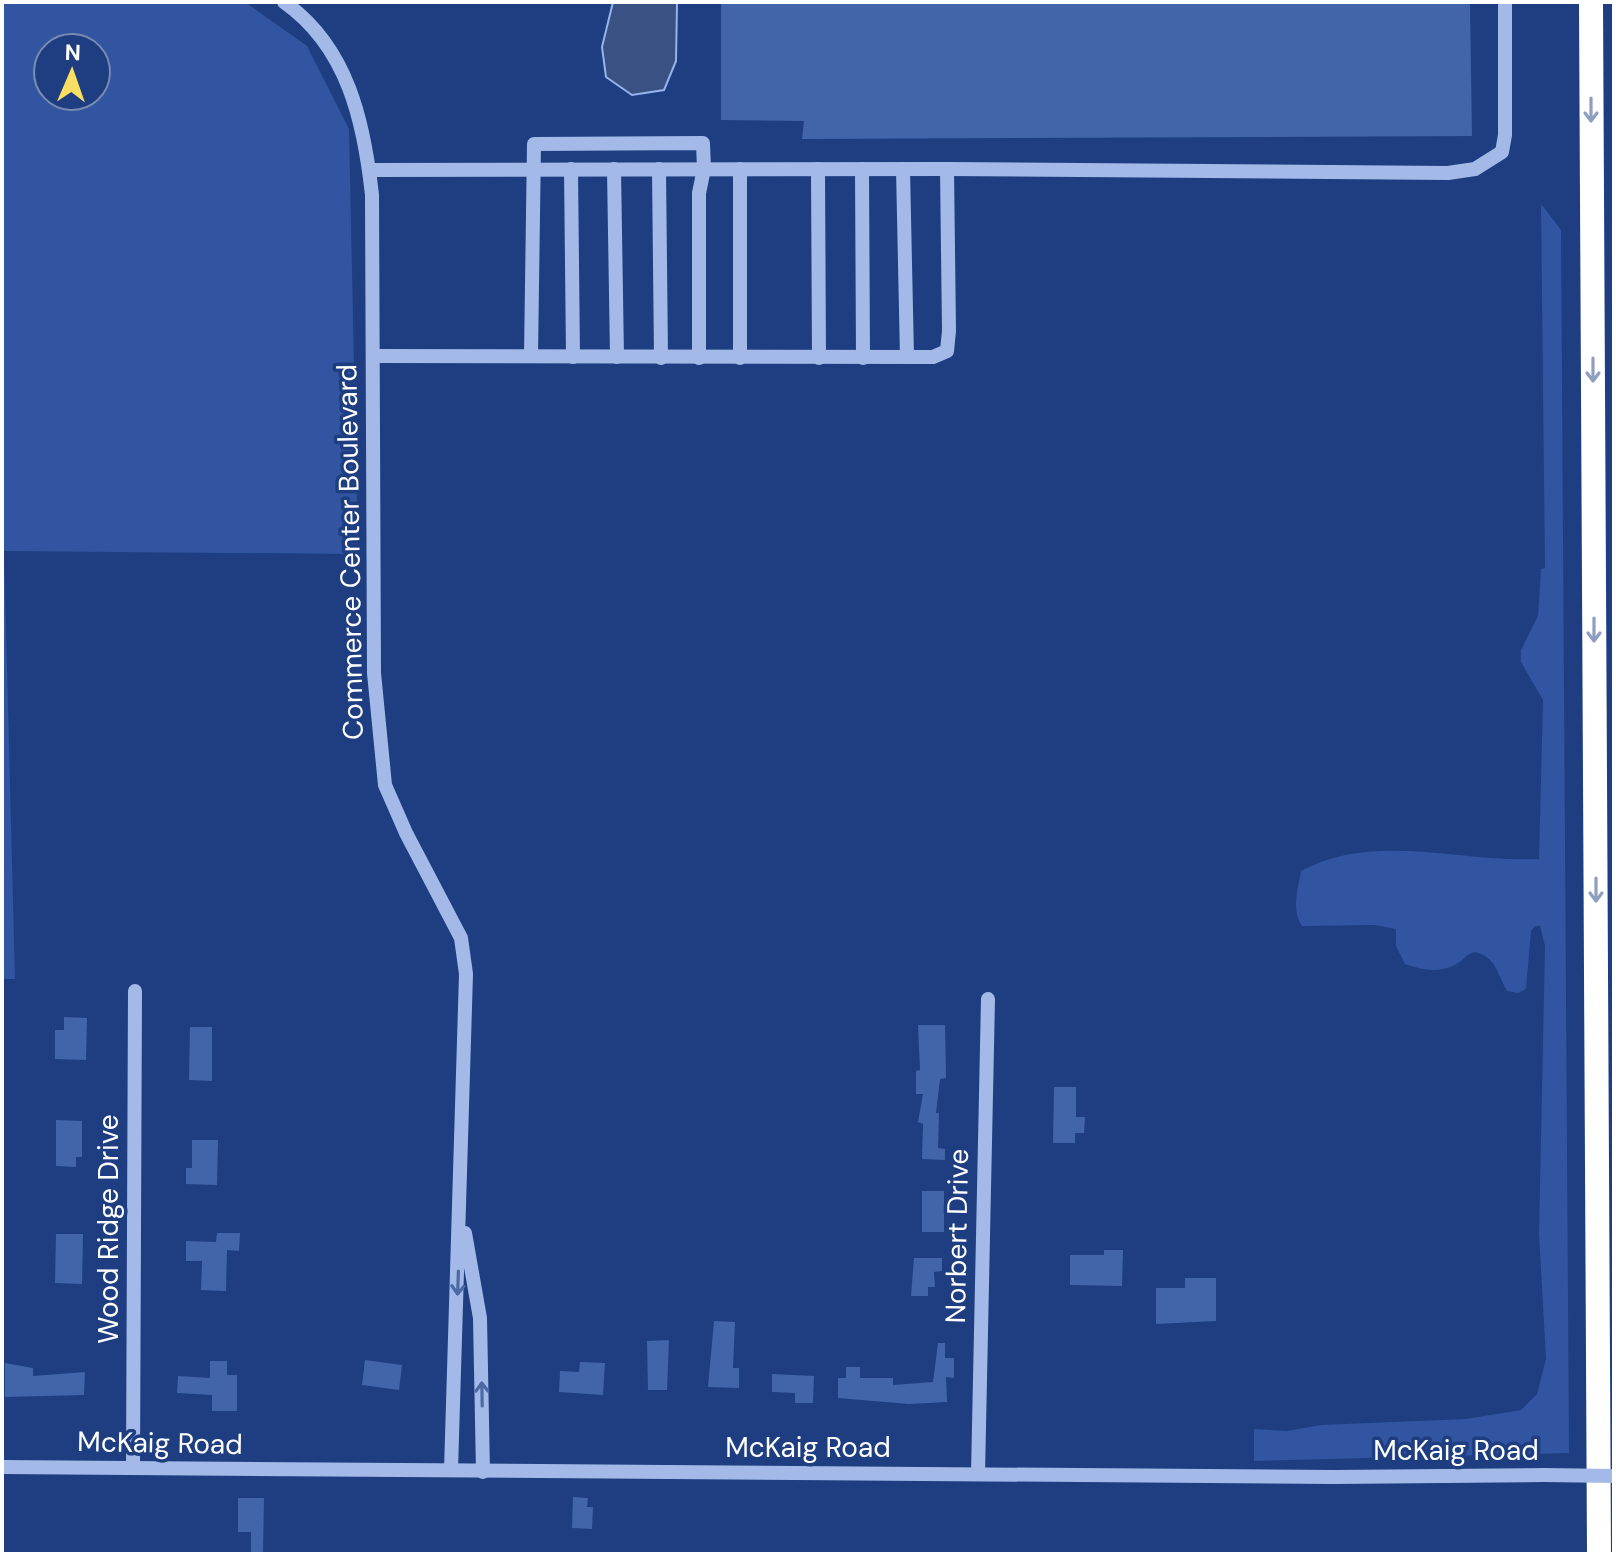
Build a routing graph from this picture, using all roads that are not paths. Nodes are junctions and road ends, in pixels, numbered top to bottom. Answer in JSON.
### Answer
{"nodes":[{"id":1,"x":1505,"y":2,"type":"edge"},
{"id":2,"x":1591,"y":2,"type":"edge"},
{"id":3,"x":291,"y":4,"type":"edge"},
{"id":4,"x":533,"y":169,"type":"junction"},
{"id":5,"x":571,"y":169,"type":"junction"},
{"id":6,"x":614,"y":169,"type":"junction"},
{"id":7,"x":659,"y":169,"type":"junction"},
{"id":8,"x":704,"y":169,"type":"junction"},
{"id":9,"x":740,"y":169,"type":"junction"},
{"id":10,"x":818,"y":169,"type":"junction"},
{"id":11,"x":862,"y":169,"type":"junction"},
{"id":12,"x":903,"y":169,"type":"junction"},
{"id":13,"x":947,"y":169,"type":"junction"},
{"id":14,"x":370,"y":170,"type":"junction"},
{"id":15,"x":373,"y":356,"type":"junction"},
{"id":16,"x":531,"y":356,"type":"junction"},
{"id":17,"x":573,"y":357,"type":"junction"},
{"id":18,"x":617,"y":357,"type":"junction"},
{"id":19,"x":907,"y":357,"type":"junction"},
{"id":20,"x":661,"y":358,"type":"junction"},
{"id":21,"x":699,"y":358,"type":"junction"},
{"id":22,"x":740,"y":358,"type":"junction"},
{"id":23,"x":819,"y":358,"type":"junction"},
{"id":24,"x":863,"y":358,"type":"junction"},
{"id":25,"x":135,"y":991,"type":"dead end"},
{"id":26,"x":988,"y":999,"type":"dead end"},
{"id":27,"x":460,"y":1205,"type":"junction"},
{"id":28,"x":2,"y":1467,"type":"edge"},
{"id":29,"x":133,"y":1468,"type":"junction"},
{"id":30,"x":451,"y":1470,"type":"junction"},
{"id":31,"x":483,"y":1472,"type":"junction"},
{"id":32,"x":978,"y":1474,"type":"junction"},
{"id":33,"x":1614,"y":1476,"type":"edge"},
{"id":34,"x":1599,"y":1554,"type":"edge"}],
"edges":[{"from":1,"to":13,"type":"street"},
{"from":2,"to":34,"type":"highway","one_way":true},
{"from":3,"to":14,"type":"street","name":"Commerce Center Boulevard"},
{"from":4,"to":5,"type":"street"},
{"from":4,"to":8,"type":"street"},
{"from":4,"to":14,"type":"street"},
{"from":4,"to":16,"type":"street"},
{"from":5,"to":6,"type":"street"},
{"from":5,"to":17,"type":"street"},
{"from":6,"to":7,"type":"street"},
{"from":6,"to":18,"type":"street"},
{"from":7,"to":8,"type":"street"},
{"from":7,"to":20,"type":"street"},
{"from":8,"to":9,"type":"street"},
{"from":8,"to":21,"type":"street"},
{"from":9,"to":10,"type":"street"},
{"from":9,"to":22,"type":"street"},
{"from":10,"to":11,"type":"street"},
{"from":10,"to":23,"type":"street"},
{"from":11,"to":12,"type":"street"},
{"from":11,"to":24,"type":"street"},
{"from":12,"to":13,"type":"street"},
{"from":12,"to":19,"type":"street"},
{"from":13,"to":19,"type":"street"},
{"from":14,"to":15,"type":"street","name":"Commerce Center Boulevard"},
{"from":15,"to":16,"type":"street"},
{"from":15,"to":27,"type":"street","name":"Commerce Center Boulevard"},
{"from":16,"to":17,"type":"street"},
{"from":17,"to":18,"type":"street"},
{"from":18,"to":20,"type":"street"},
{"from":19,"to":24,"type":"street"},
{"from":20,"to":21,"type":"street"},
{"from":21,"to":22,"type":"street"},
{"from":22,"to":23,"type":"street"},
{"from":23,"to":24,"type":"street"},
{"from":25,"to":29,"type":"street","name":"Wood Ridge Drive"},
{"from":26,"to":32,"type":"street","name":"Norbert Drive"},
{"from":27,"to":30,"type":"street","name":"Commerce Center Boulevard","one_way":true},
{"from":31,"to":27,"type":"street","name":"Commerce Center Boulevard","one_way":true},
{"from":28,"to":29,"type":"street","name":"McKaig Road"},
{"from":29,"to":30,"type":"street","name":"McKaig Road"},
{"from":30,"to":31,"type":"street","name":"McKaig Road"},
{"from":31,"to":32,"type":"street","name":"McKaig Road"},
{"from":32,"to":33,"type":"street","name":"McKaig Road","bridge":true}]}
